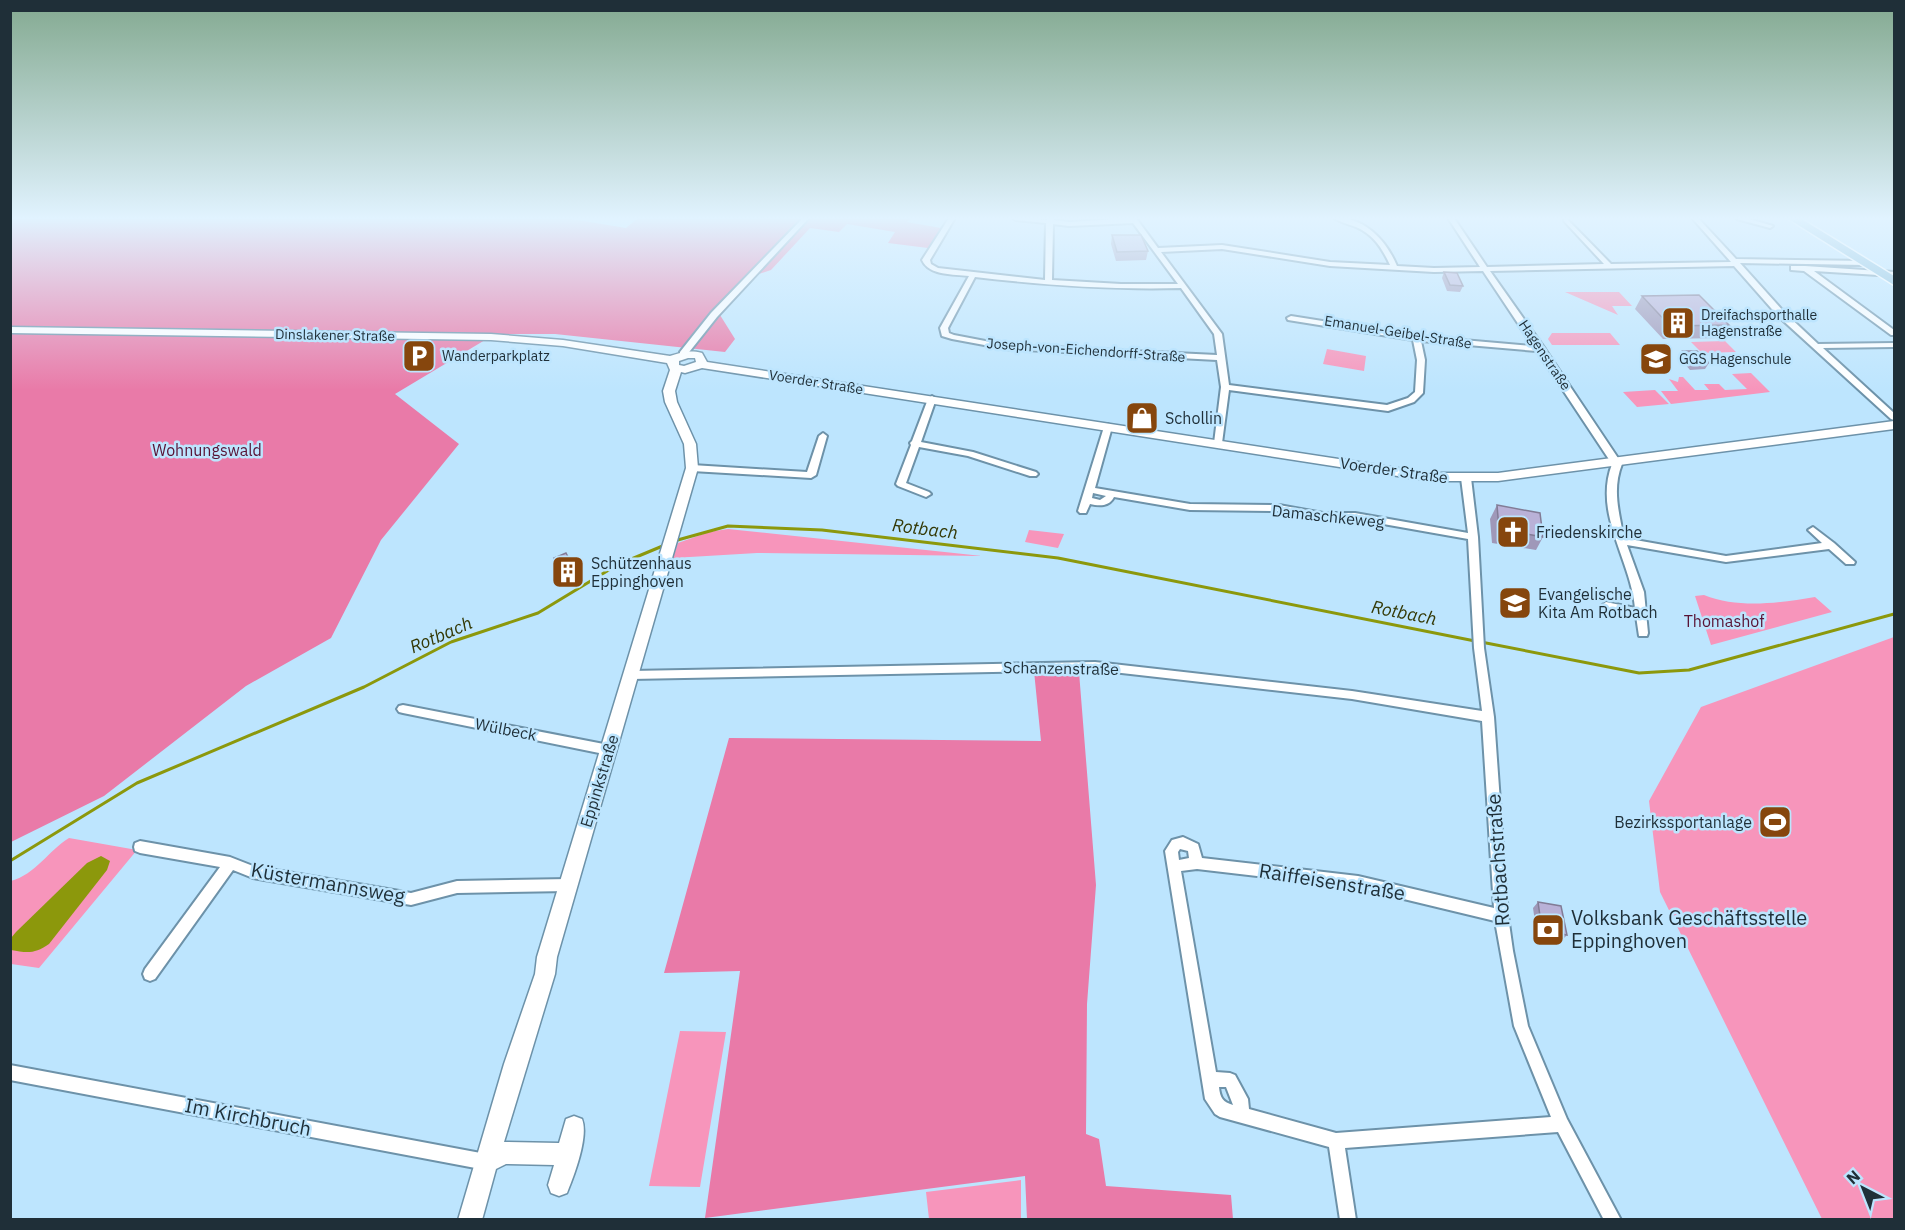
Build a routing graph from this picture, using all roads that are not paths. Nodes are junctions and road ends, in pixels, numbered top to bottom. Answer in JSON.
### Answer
{"nodes":[{"id":1,"x":753,"y":275,"type":"edge"},
{"id":2,"x":973,"y":275,"type":"edge"},
{"id":3,"x":977,"y":275,"type":"edge"},
{"id":4,"x":1049,"y":275,"type":"edge"},
{"id":5,"x":1176,"y":275,"type":"edge"},
{"id":6,"x":1491,"y":275,"type":"edge"},
{"id":7,"x":1745,"y":275,"type":"edge"},
{"id":8,"x":1814,"y":275,"type":"edge"},
{"id":9,"x":1048,"y":283,"type":"junction"},
{"id":10,"x":1184,"y":286,"type":"junction"},
{"id":11,"x":1291,"y":318,"type":"dead end"},
{"id":12,"x":10,"y":330,"type":"edge"},
{"id":13,"x":1894,"y":333,"type":"edge"},
{"id":14,"x":1417,"y":338,"type":"junction"},
{"id":15,"x":1894,"y":345,"type":"edge"},
{"id":16,"x":1815,"y":346,"type":"junction"},
{"id":17,"x":1541,"y":350,"type":"junction"},
{"id":18,"x":693,"y":357,"type":"junction"},
{"id":19,"x":1222,"y":358,"type":"junction"},
{"id":20,"x":679,"y":366,"type":"junction"},
{"id":21,"x":1225,"y":387,"type":"junction"},
{"id":22,"x":932,"y":399,"type":"junction"},
{"id":23,"x":1894,"y":417,"type":"edge"},
{"id":24,"x":1894,"y":425,"type":"edge"},
{"id":25,"x":1108,"y":427,"type":"junction"},
{"id":26,"x":823,"y":436,"type":"dead end"},
{"id":27,"x":914,"y":443,"type":"junction"},
{"id":28,"x":1218,"y":443,"type":"junction"},
{"id":29,"x":1617,"y":464,"type":"junction"},
{"id":30,"x":692,"y":468,"type":"junction"},
{"id":31,"x":1033,"y":474,"type":"dead end"},
{"id":32,"x":1466,"y":478,"type":"junction"},
{"id":33,"x":926,"y":494,"type":"dead end"},
{"id":34,"x":1089,"y":495,"type":"junction"},
{"id":35,"x":1083,"y":511,"type":"dead end"},
{"id":36,"x":1813,"y":530,"type":"dead end"},
{"id":37,"x":1473,"y":537,"type":"junction"},
{"id":38,"x":1620,"y":542,"type":"junction"},
{"id":39,"x":1830,"y":545,"type":"junction"},
{"id":40,"x":1850,"y":562,"type":"dead end"},
{"id":41,"x":1606,"y":606,"type":"dead end"},
{"id":42,"x":1639,"y":612,"type":"junction"},
{"id":43,"x":1643,"y":633,"type":"dead end"},
{"id":44,"x":631,"y":675,"type":"junction"},
{"id":45,"x":403,"y":709,"type":"dead end"},
{"id":46,"x":1488,"y":717,"type":"junction"},
{"id":47,"x":609,"y":750,"type":"junction"},
{"id":48,"x":140,"y":847,"type":"dead end"},
{"id":49,"x":1197,"y":862,"type":"junction"},
{"id":50,"x":230,"y":863,"type":"junction"},
{"id":51,"x":1174,"y":866,"type":"junction"},
{"id":52,"x":569,"y":885,"type":"junction"},
{"id":53,"x":1501,"y":916,"type":"junction"},
{"id":54,"x":150,"y":974,"type":"dead end"},
{"id":55,"x":10,"y":1072,"type":"edge"},
{"id":56,"x":1209,"y":1079,"type":"junction"},
{"id":57,"x":1242,"y":1114,"type":"junction"},
{"id":58,"x":1562,"y":1124,"type":"junction"},
{"id":59,"x":574,"y":1127,"type":"dead end"},
{"id":60,"x":1336,"y":1141,"type":"junction"},
{"id":61,"x":568,"y":1155,"type":"junction"},
{"id":62,"x":486,"y":1162,"type":"junction"},
{"id":63,"x":559,"y":1185,"type":"dead end"},
{"id":64,"x":470,"y":1220,"type":"edge"},
{"id":65,"x":1348,"y":1220,"type":"edge"},
{"id":66,"x":1613,"y":1220,"type":"edge"}],
"edges":[{"from":1,"to":18,"type":"street"},
{"from":2,"to":19,"type":"street","name":"Joseph-von-Eichendorff-Straße"},
{"from":3,"to":9,"type":"street"},
{"from":4,"to":9,"type":"street"},
{"from":5,"to":10,"type":"street"},
{"from":6,"to":17,"type":"street","name":"Hagenstraße"},
{"from":7,"to":16,"type":"street"},
{"from":8,"to":13,"type":"street"},
{"from":9,"to":10,"type":"street"},
{"from":10,"to":19,"type":"street"},
{"from":11,"to":14,"type":"street","name":"Emanuel-Geibel-Straße"},
{"from":12,"to":20,"type":"main road","name":"Dinslakener Straße"},
{"from":14,"to":17,"type":"street","name":"Emanuel-Geibel-Straße"},
{"from":14,"to":21,"type":"street"},
{"from":15,"to":16,"type":"street"},
{"from":16,"to":23,"type":"street"},
{"from":17,"to":29,"type":"street","name":"Hagenstraße"},
{"from":18,"to":20,"type":"main road"},
{"from":18,"to":20,"type":"main road"},
{"from":18,"to":22,"type":"main road","name":"Voerder Straße"},
{"from":19,"to":21,"type":"street"},
{"from":20,"to":30,"type":"main road","name":"Eppinkstraße"},
{"from":21,"to":28,"type":"street"},
{"from":22,"to":25,"type":"main road","name":"Voerder Straße"},
{"from":22,"to":27,"type":"street"},
{"from":24,"to":29,"type":"main road","name":"Voerder Straße"},
{"from":25,"to":28,"type":"main road","name":"Voerder Straße"},
{"from":25,"to":34,"type":"street"},
{"from":26,"to":30,"type":"street"},
{"from":27,"to":31,"type":"street"},
{"from":27,"to":33,"type":"street"},
{"from":28,"to":32,"type":"main road","name":"Voerder Straße"},
{"from":29,"to":32,"type":"main road","name":"Voerder Straße"},
{"from":29,"to":38,"type":"street"},
{"from":30,"to":44,"type":"main road","name":"Eppinkstraße"},
{"from":32,"to":37,"type":"street","name":"Rotbachstraße"},
{"from":34,"to":35,"type":"street"},
{"from":34,"to":37,"type":"street","name":"Damaschkeweg"},
{"from":36,"to":39,"type":"street"},
{"from":37,"to":46,"type":"street","name":"Rotbachstraße"},
{"from":38,"to":39,"type":"street"},
{"from":38,"to":42,"type":"street"},
{"from":39,"to":40,"type":"street"},
{"from":41,"to":42,"type":"street"},
{"from":42,"to":43,"type":"street"},
{"from":44,"to":46,"type":"street","name":"Schanzenstraße"},
{"from":44,"to":47,"type":"main road","name":"Eppinkstraße"},
{"from":45,"to":47,"type":"street","name":"Wülbeck"},
{"from":46,"to":53,"type":"street","name":"Rotbachstraße"},
{"from":47,"to":52,"type":"main road","name":"Eppinkstraße"},
{"from":48,"to":50,"type":"street","name":"Küstermannsweg"},
{"from":49,"to":51,"type":"street","name":"Raiffeisenstraße"},
{"from":49,"to":51,"type":"street"},
{"from":49,"to":53,"type":"street","name":"Raiffeisenstraße"},
{"from":50,"to":52,"type":"street","name":"Küstermannsweg"},
{"from":50,"to":54,"type":"street","name":"Küstermannsweg"},
{"from":51,"to":56,"type":"street"},
{"from":52,"to":62,"type":"main road","name":"Eppinkstraße"},
{"from":53,"to":58,"type":"street","name":"Rotbachstraße"},
{"from":55,"to":62,"type":"street","name":"Im Kirchbruch"},
{"from":56,"to":57,"type":"street"},
{"from":56,"to":57,"type":"street"},
{"from":57,"to":60,"type":"street"},
{"from":58,"to":60,"type":"street"},
{"from":58,"to":66,"type":"street","name":"Rotbachstraße"},
{"from":59,"to":61,"type":"main road"},
{"from":60,"to":65,"type":"street"},
{"from":61,"to":62,"type":"main road"},
{"from":61,"to":63,"type":"main road"},
{"from":62,"to":64,"type":"main road","name":"Eppinkstraße"}]}
